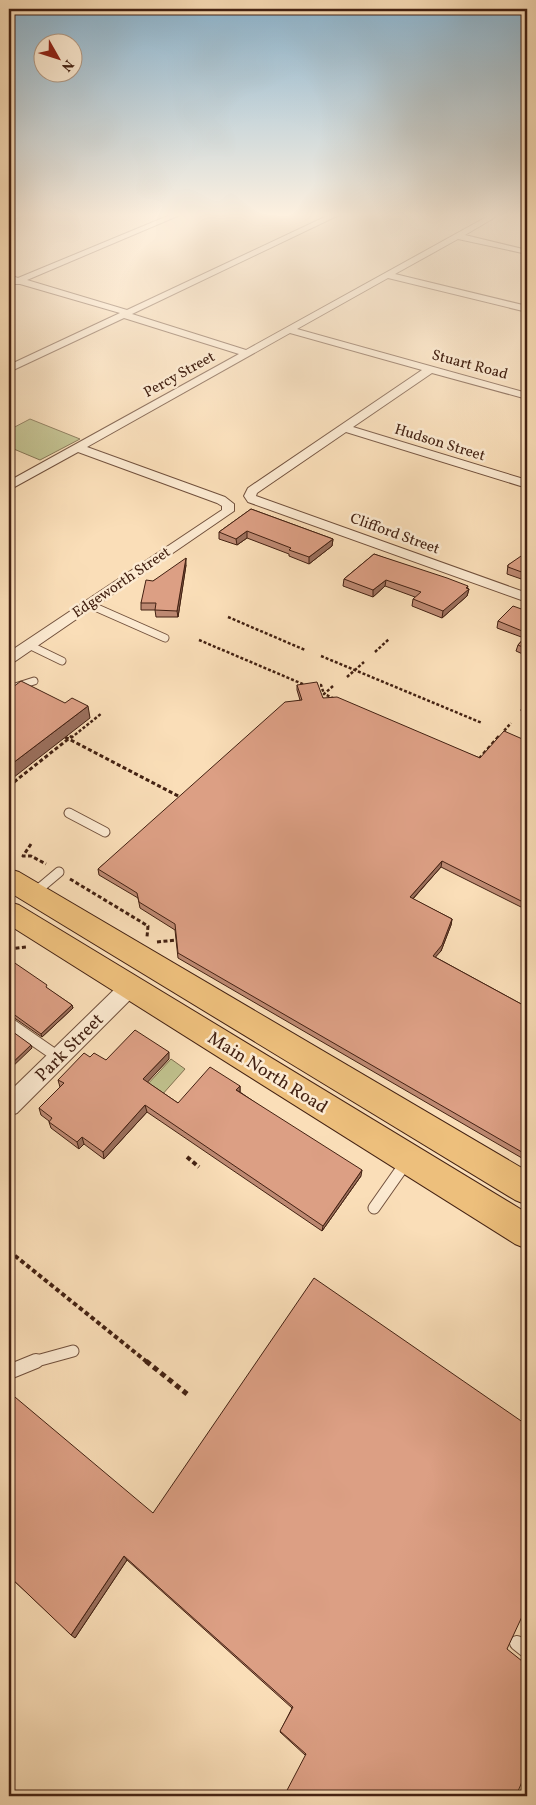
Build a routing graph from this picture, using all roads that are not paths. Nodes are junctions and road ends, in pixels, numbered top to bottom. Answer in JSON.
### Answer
{"nodes":[{"id":1,"x":84,"y":299,"type":"edge"},
{"id":2,"x":154,"y":299,"type":"edge"},
{"id":3,"x":343,"y":299,"type":"edge"},
{"id":4,"x":486,"y":299,"type":"edge"},
{"id":5,"x":527,"y":309,"type":"edge"},
{"id":6,"x":125,"y":313,"type":"junction"},
{"id":7,"x":289,"y":330,"type":"junction"},
{"id":8,"x":247,"y":353,"type":"junction"},
{"id":9,"x":9,"y":369,"type":"edge"},
{"id":10,"x":431,"y":369,"type":"junction"},
{"id":11,"x":527,"y":396,"type":"edge"},
{"id":12,"x":344,"y":428,"type":"junction"},
{"id":13,"x":77,"y":448,"type":"junction"},
{"id":14,"x":527,"y":484,"type":"edge"},
{"id":15,"x":9,"y":486,"type":"edge"},
{"id":16,"x":527,"y":598,"type":"edge"},
{"id":17,"x":88,"y":604,"type":"junction"},
{"id":18,"x":164,"y":638,"type":"dead end"},
{"id":19,"x":29,"y":645,"type":"junction"},
{"id":20,"x":9,"y":659,"type":"edge"},
{"id":21,"x":62,"y":660,"type":"dead end"},
{"id":22,"x":34,"y":681,"type":"dead end"},
{"id":23,"x":9,"y":688,"type":"edge"},
{"id":24,"x":69,"y":813,"type":"dead end"},
{"id":25,"x":105,"y":832,"type":"dead end"},
{"id":26,"x":59,"y":872,"type":"road end"},
{"id":27,"x":17,"y":895,"type":"edge"},
{"id":28,"x":130,"y":987,"type":"junction"},
{"id":29,"x":9,"y":1023,"type":"edge"},
{"id":30,"x":58,"y":1057,"type":"junction"},
{"id":31,"x":12,"y":1098,"type":"edge"},
{"id":32,"x":408,"y":1159,"type":"junction"},
{"id":33,"x":527,"y":1189,"type":"edge"},
{"id":34,"x":374,"y":1208,"type":"dead end"},
{"id":35,"x":527,"y":1232,"type":"edge"},
{"id":36,"x":73,"y":1351,"type":"dead end"},
{"id":37,"x":9,"y":1372,"type":"edge"}],
"edges":[{"from":1,"to":6,"type":"street"},
{"from":2,"to":6,"type":"street"},
{"from":3,"to":7,"type":"street","name":"Percy Street"},
{"from":4,"to":5,"type":"street"},
{"from":6,"to":8,"type":"street"},
{"from":6,"to":9,"type":"street"},
{"from":7,"to":8,"type":"street","name":"Percy Street"},
{"from":7,"to":10,"type":"street","name":"Stuart Road"},
{"from":8,"to":13,"type":"street","name":"Percy Street"},
{"from":10,"to":11,"type":"street","name":"Stuart Road"},
{"from":10,"to":12,"type":"street"},
{"from":12,"to":14,"type":"street","name":"Hudson Street"},
{"from":12,"to":16,"type":"street","name":"Clifford Street"},
{"from":13,"to":15,"type":"street","name":"Percy Street"},
{"from":13,"to":17,"type":"street","name":"Edgeworth Street"},
{"from":17,"to":18,"type":"lane"},
{"from":17,"to":19,"type":"street","name":"Edgeworth Street"},
{"from":19,"to":20,"type":"street","name":"Edgeworth Street"},
{"from":19,"to":21,"type":"lane"},
{"from":22,"to":23,"type":"lane"},
{"from":24,"to":25,"type":"lane"},
{"from":26,"to":27,"type":"lane"},
{"from":27,"to":28,"type":"highway","name":"Main North Road"},
{"from":27,"to":33,"type":"highway","name":"Main North Road"},
{"from":28,"to":30,"type":"street","name":"Park Street"},
{"from":28,"to":32,"type":"highway","name":"Main North Road"},
{"from":29,"to":30,"type":"lane"},
{"from":30,"to":31,"type":"street","name":"Park Street"},
{"from":32,"to":34,"type":"lane"},
{"from":32,"to":35,"type":"highway","name":"Main North Road"},
{"from":36,"to":37,"type":"lane"}]}
